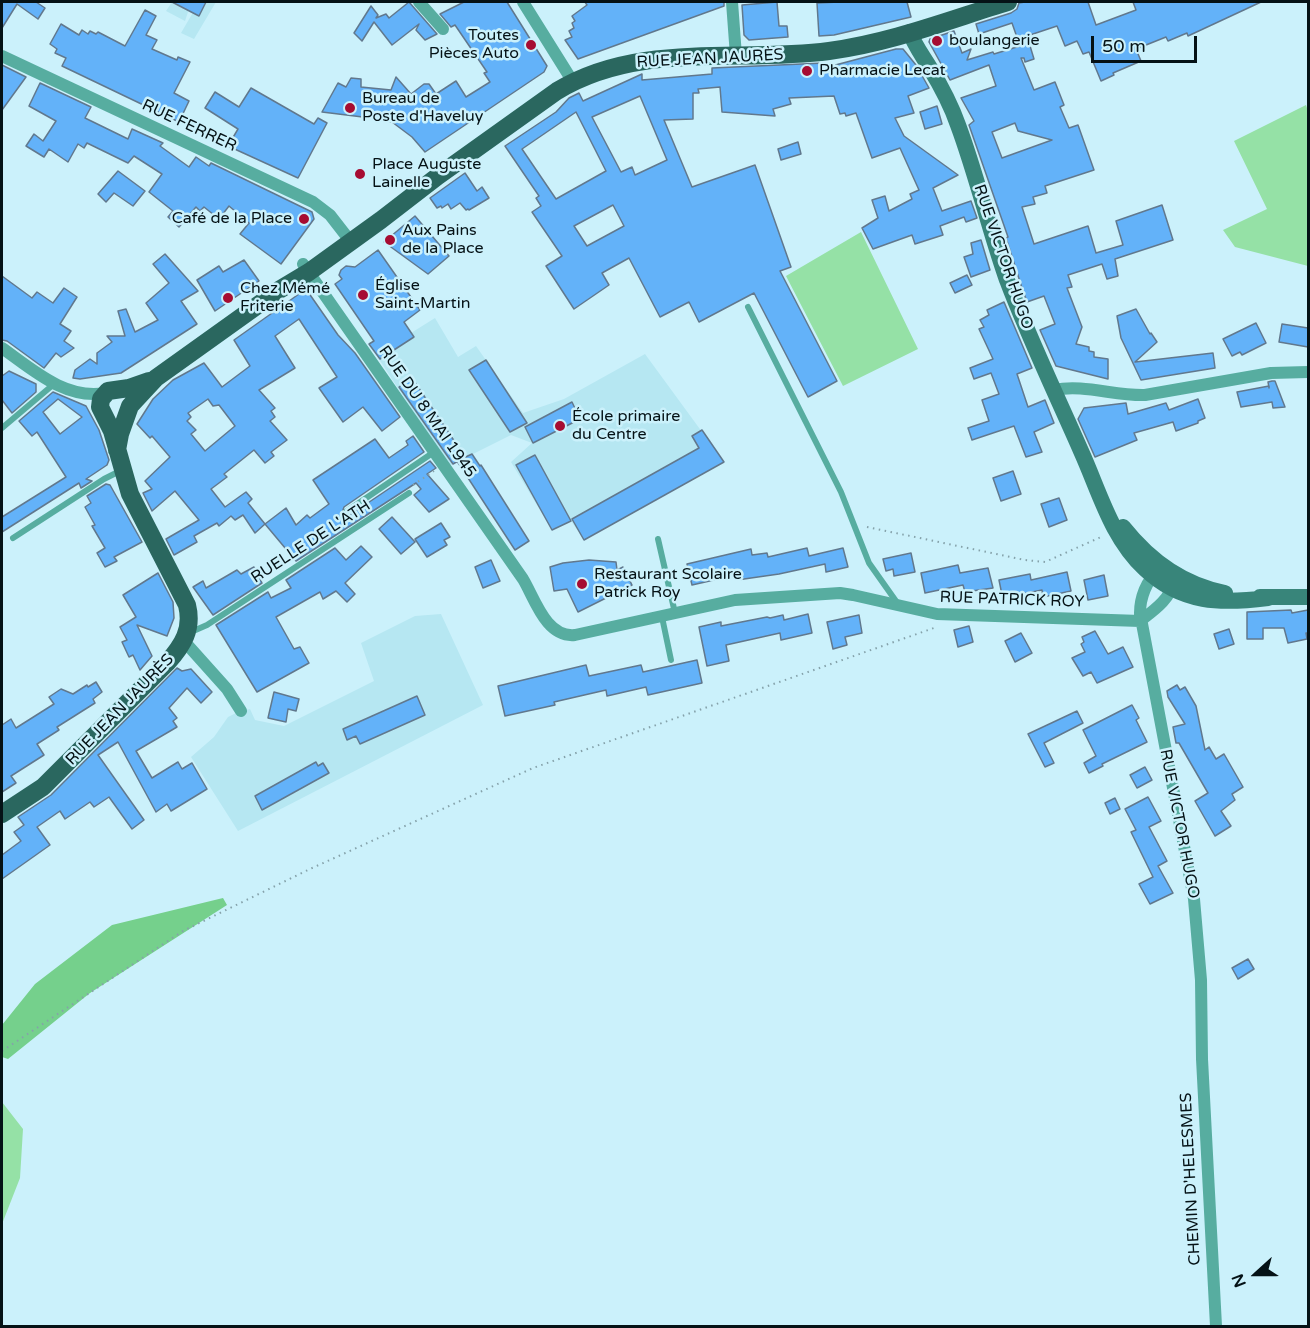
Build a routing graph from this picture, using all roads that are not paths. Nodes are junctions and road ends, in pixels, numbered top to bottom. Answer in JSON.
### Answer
{"nodes":[{"id":1,"x":419,"y":2,"type":"edge"},
{"id":2,"x":523,"y":2,"type":"edge"},
{"id":3,"x":732,"y":2,"type":"edge"},
{"id":4,"x":1008,"y":2,"type":"edge"},
{"id":5,"x":443,"y":29,"type":"dead end"},
{"id":6,"x":910,"y":32,"type":"junction"},
{"id":7,"x":2,"y":56,"type":"edge"},
{"id":8,"x":736,"y":56,"type":"junction"},
{"id":9,"x":573,"y":82,"type":"junction"},
{"id":10,"x":347,"y":237,"type":"junction"},
{"id":11,"x":306,"y":268,"type":"junction"},
{"id":12,"x":748,"y":307,"type":"dead end"},
{"id":13,"x":2,"y":348,"type":"edge"},
{"id":14,"x":1308,"y":372,"type":"edge"},
{"id":15,"x":156,"y":378,"type":"junction"},
{"id":16,"x":55,"y":384,"type":"junction"},
{"id":17,"x":1054,"y":390,"type":"junction"},
{"id":18,"x":112,"y":392,"type":"junction"},
{"id":19,"x":128,"y":410,"type":"junction"},
{"id":20,"x":105,"y":415,"type":"junction"},
{"id":21,"x":2,"y":428,"type":"edge"},
{"id":22,"x":117,"y":450,"type":"junction"},
{"id":23,"x":434,"y":452,"type":"junction"},
{"id":24,"x":122,"y":470,"type":"junction"},
{"id":25,"x":1096,"y":483,"type":"junction"},
{"id":26,"x":409,"y":493,"type":"road end"},
{"id":27,"x":347,"y":511,"type":"dead end"},
{"id":28,"x":13,"y":538,"type":"dead end"},
{"id":29,"x":658,"y":539,"type":"dead end"},
{"id":30,"x":523,"y":579,"type":"joint"},
{"id":31,"x":1164,"y":579,"type":"junction"},
{"id":32,"x":1308,"y":597,"type":"edge"},
{"id":33,"x":898,"y":605,"type":"junction"},
{"id":34,"x":675,"y":613,"type":"junction"},
{"id":35,"x":662,"y":616,"type":"junction"},
{"id":36,"x":1140,"y":621,"type":"junction"},
{"id":37,"x":186,"y":637,"type":"junction"},
{"id":38,"x":671,"y":660,"type":"dead end"},
{"id":39,"x":241,"y":711,"type":"dead end"},
{"id":40,"x":2,"y":814,"type":"edge"},
{"id":41,"x":1202,"y":1029,"type":"joint"},
{"id":42,"x":1216,"y":1326,"type":"edge"}],
"edges":[{"from":1,"to":5,"type":"street"},
{"from":2,"to":9,"type":"street"},
{"from":3,"to":8,"type":"street"},
{"from":4,"to":6,"type":"main road","name":"RUE JEAN JAURÈS"},
{"from":6,"to":8,"type":"main road","name":"RUE JEAN JAURÈS"},
{"from":6,"to":17,"type":"street","name":"RUE VICTOR HUGO"},
{"from":7,"to":10,"type":"street","name":"RUE FERRER"},
{"from":8,"to":9,"type":"main road","name":"RUE JEAN JAURÈS"},
{"from":9,"to":10,"type":"main road","name":"RUE JEAN JAURÈS"},
{"from":10,"to":11,"type":"main road","name":"RUE JEAN JAURÈS"},
{"from":11,"to":15,"type":"main road","name":"RUE JEAN JAURÈS"},
{"from":11,"to":23,"type":"street","name":"RUE DU 8 MAI 1945"},
{"from":12,"to":33,"type":"lane"},
{"from":13,"to":16,"type":"street"},
{"from":14,"to":17,"type":"street"},
{"from":15,"to":18,"type":"main road","name":"RUE JEAN JAURÈS"},
{"from":15,"to":19,"type":"main road","name":"RUE JEAN JAURÈS"},
{"from":16,"to":18,"type":"street"},
{"from":16,"to":21,"type":"lane"},
{"from":17,"to":25,"type":"street","name":"RUE VICTOR HUGO"},
{"from":18,"to":19,"type":"main road"},
{"from":18,"to":20,"type":"main road","name":"RUE JEAN JAURÈS"},
{"from":19,"to":20,"type":"main road"},
{"from":19,"to":22,"type":"main road","name":"RUE JEAN JAURÈS"},
{"from":20,"to":22,"type":"main road","name":"RUE JEAN JAURÈS"},
{"from":22,"to":24,"type":"main road","name":"RUE JEAN JAURÈS"},
{"from":23,"to":27,"type":"lane"},
{"from":23,"to":30,"type":"street","name":"RUE DU 8 MAI 1945"},
{"from":24,"to":28,"type":"lane"},
{"from":24,"to":37,"type":"main road","name":"RUE JEAN JAURÈS"},
{"from":25,"to":31,"type":"street","name":"RUE VICTOR HUGO"},
{"from":25,"to":31,"type":"street","name":"RUE VICTOR HUGO"},
{"from":26,"to":37,"type":"lane","name":"RUELLE DE L'ATH"},
{"from":29,"to":34,"type":"lane"},
{"from":30,"to":35,"type":"street","name":"RUE PATRICK ROY"},
{"from":31,"to":32,"type":"street"},
{"from":31,"to":36,"type":"street"},
{"from":31,"to":36,"type":"street","name":"RUE VICTOR HUGO"},
{"from":33,"to":34,"type":"street","name":"RUE PATRICK ROY"},
{"from":33,"to":36,"type":"street","name":"RUE PATRICK ROY"},
{"from":34,"to":35,"type":"street","name":"RUE PATRICK ROY"},
{"from":35,"to":38,"type":"lane"},
{"from":36,"to":41,"type":"street","name":"RUE VICTOR HUGO"},
{"from":37,"to":39,"type":"street"},
{"from":37,"to":40,"type":"main road","name":"RUE JEAN JAURÈS"},
{"from":41,"to":42,"type":"street","name":"CHEMIN D'HELESMES"}]}
